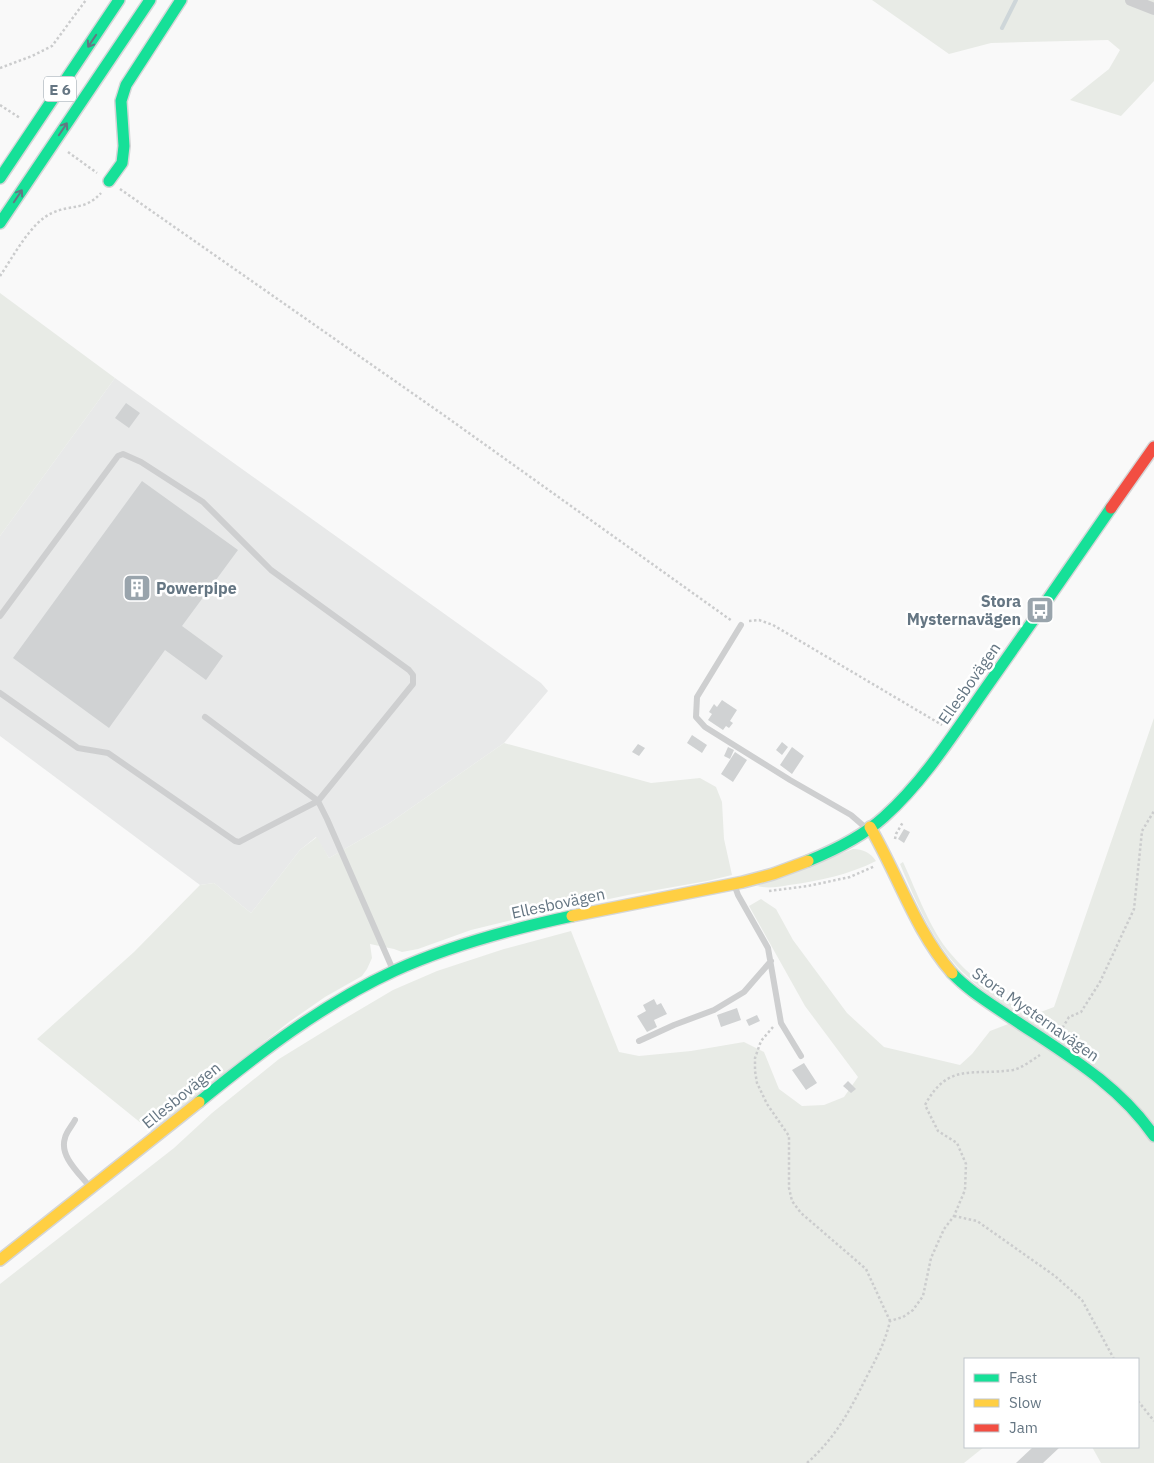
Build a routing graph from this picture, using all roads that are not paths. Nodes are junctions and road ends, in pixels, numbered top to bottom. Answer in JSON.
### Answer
{"nodes":[{"id":1,"x":119,"y":0,"type":"edge"},
{"id":2,"x":150,"y":0,"type":"edge"},
{"id":3,"x":181,"y":0,"type":"edge"},
{"id":4,"x":1131,"y":0,"type":"edge"},
{"id":5,"x":1154,"y":9,"type":"edge"},
{"id":6,"x":0,"y":178,"type":"edge"},
{"id":7,"x":109,"y":181,"type":"road end"},
{"id":8,"x":0,"y":223,"type":"edge"},
{"id":9,"x":1154,"y":447,"type":"edge"},
{"id":10,"x":0,"y":616,"type":"edge"},
{"id":11,"x":740,"y":625,"type":"road end"},
{"id":12,"x":0,"y":693,"type":"edge"},
{"id":13,"x":205,"y":717,"type":"dead end"},
{"id":14,"x":318,"y":801,"type":"junction"},
{"id":15,"x":869,"y":829,"type":"junction"},
{"id":16,"x":734,"y":883,"type":"junction"},
{"id":17,"x":771,"y":961,"type":"junction"},
{"id":18,"x":394,"y":972,"type":"junction"},
{"id":19,"x":639,"y":1040,"type":"dead end"},
{"id":20,"x":801,"y":1056,"type":"dead end"},
{"id":21,"x":76,"y":1120,"type":"dead end"},
{"id":22,"x":1154,"y":1136,"type":"edge"},
{"id":23,"x":90,"y":1188,"type":"junction"},
{"id":24,"x":0,"y":1260,"type":"edge"}],
"edges":[{"from":1,"to":6,"type":"main road","number":"E 6","one_way":true},
{"from":8,"to":2,"type":"main road","number":"E 6","one_way":true},
{"from":3,"to":7,"type":"main road"},
{"from":4,"to":5,"type":"street"},
{"from":9,"to":15,"type":"main road","name":"Ellesbovägen"},
{"from":10,"to":14,"type":"lane"},
{"from":11,"to":15,"type":"lane"},
{"from":12,"to":14,"type":"lane"},
{"from":13,"to":14,"type":"lane"},
{"from":14,"to":18,"type":"lane"},
{"from":15,"to":16,"type":"main road","name":"Ellesbovägen"},
{"from":15,"to":22,"type":"main road","name":"Stora Mysternavägen"},
{"from":16,"to":17,"type":"lane"},
{"from":16,"to":18,"type":"main road","name":"Ellesbovägen"},
{"from":17,"to":19,"type":"lane"},
{"from":17,"to":20,"type":"lane"},
{"from":18,"to":23,"type":"main road","name":"Ellesbovägen"},
{"from":21,"to":23,"type":"lane"},
{"from":23,"to":24,"type":"main road","name":"Ellesbovägen"}]}
